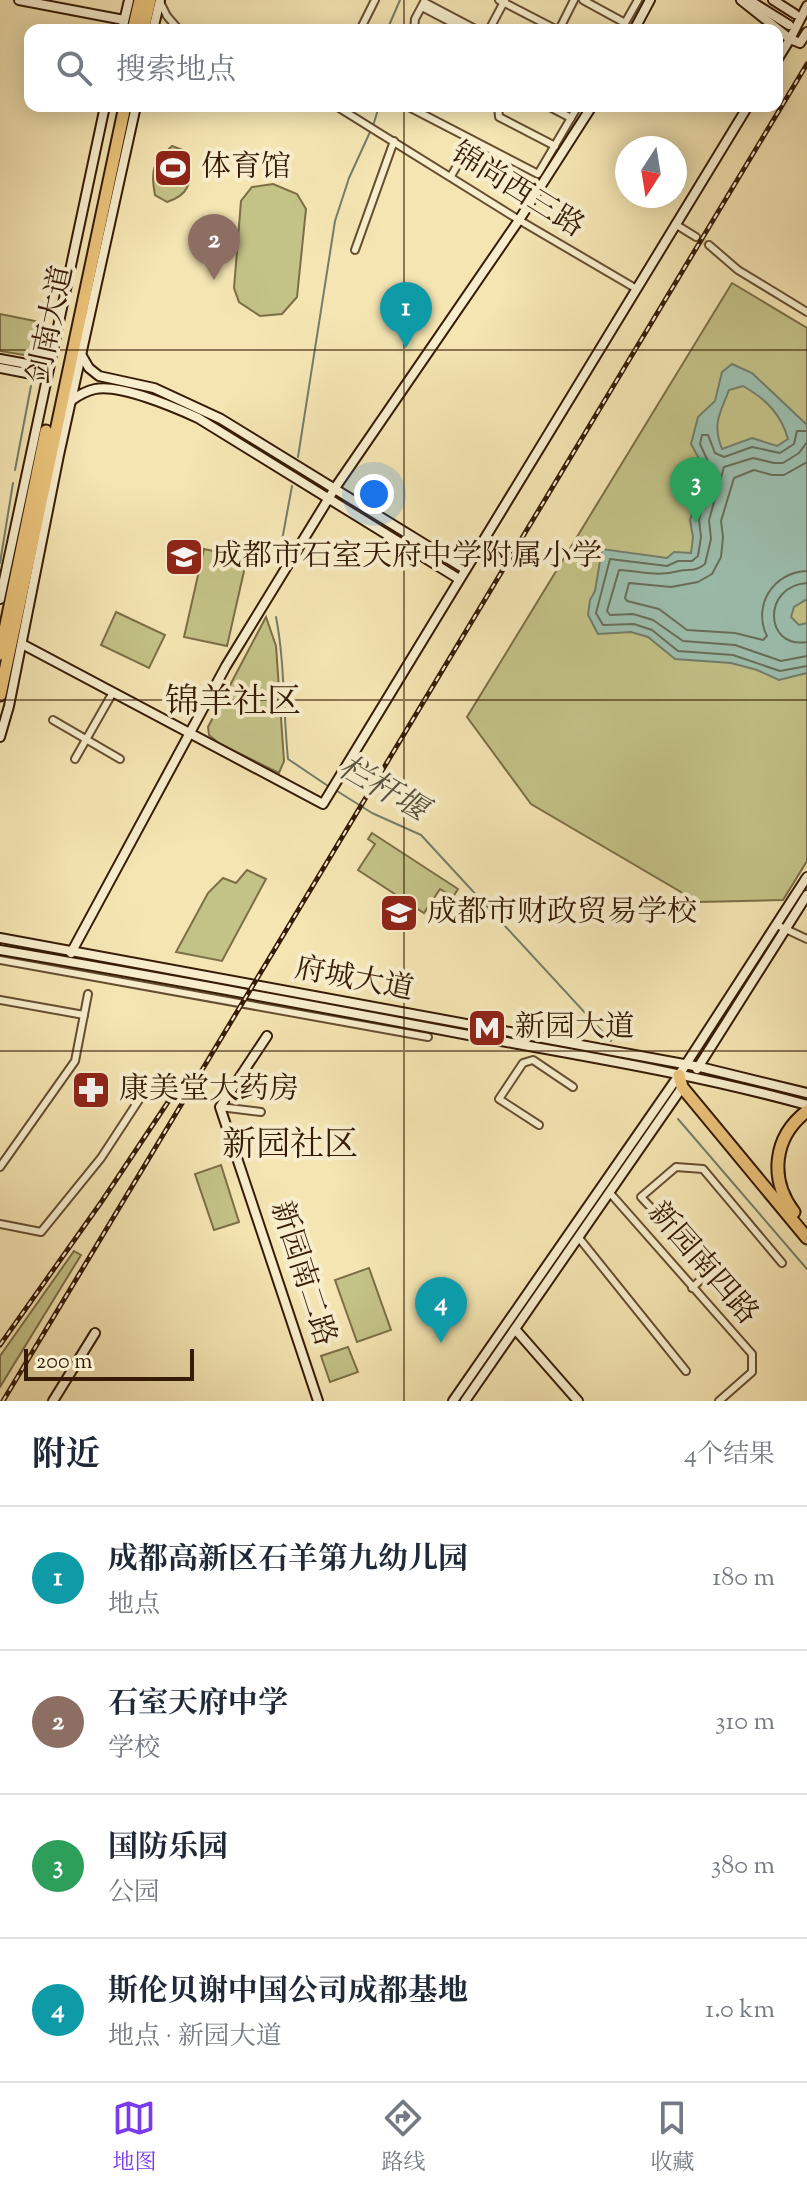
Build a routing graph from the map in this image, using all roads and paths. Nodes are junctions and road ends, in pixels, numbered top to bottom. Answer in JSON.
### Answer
{"nodes":[{"id":1,"x":19,"y":0,"type":"edge"},
{"id":2,"x":129,"y":0,"type":"edge"},
{"id":3,"x":140,"y":0,"type":"edge"},
{"id":4,"x":375,"y":0,"type":"edge"},
{"id":5,"x":574,"y":0,"type":"edge"},
{"id":6,"x":583,"y":0,"type":"edge"},
{"id":7,"x":638,"y":0,"type":"edge"},
{"id":8,"x":650,"y":0,"type":"edge"},
{"id":9,"x":741,"y":0,"type":"edge"},
{"id":10,"x":749,"y":0,"type":"edge"},
{"id":11,"x":773,"y":0,"type":"edge"},
{"id":12,"x":797,"y":0,"type":"edge"},
{"id":13,"x":157,"y":1,"type":"edge"},
{"id":14,"x":502,"y":1,"type":"edge"},
{"id":15,"x":424,"y":3,"type":"edge"},
{"id":16,"x":807,"y":5,"type":"edge"},
{"id":17,"x":795,"y":14,"type":"dead end"},
{"id":18,"x":124,"y":20,"type":"junction"},
{"id":19,"x":625,"y":23,"type":"joint"},
{"id":20,"x":123,"y":24,"type":"edge"},
{"id":21,"x":134,"y":24,"type":"edge"},
{"id":22,"x":146,"y":24,"type":"edge"},
{"id":23,"x":154,"y":24,"type":"edge"},
{"id":24,"x":174,"y":24,"type":"edge"},
{"id":25,"x":363,"y":24,"type":"edge"},
{"id":26,"x":415,"y":24,"type":"edge"},
{"id":27,"x":457,"y":24,"type":"edge"},
{"id":28,"x":465,"y":24,"type":"edge"},
{"id":29,"x":492,"y":24,"type":"edge"},
{"id":30,"x":546,"y":24,"type":"edge"},
{"id":31,"x":561,"y":24,"type":"edge"},
{"id":32,"x":637,"y":24,"type":"edge"},
{"id":33,"x":771,"y":24,"type":"edge"},
{"id":34,"x":789,"y":25,"type":"dead end"},
{"id":35,"x":807,"y":32,"type":"edge"},
{"id":36,"x":783,"y":33,"type":"edge"},
{"id":37,"x":790,"y":39,"type":"junction"},
{"id":38,"x":783,"y":50,"type":"edge"},
{"id":39,"x":104,"y":112,"type":"edge"},
{"id":40,"x":122,"y":112,"type":"edge"},
{"id":41,"x":122,"y":112,"type":"edge"},
{"id":42,"x":135,"y":112,"type":"edge"},
{"id":43,"x":346,"y":112,"type":"edge"},
{"id":44,"x":418,"y":112,"type":"edge"},
{"id":45,"x":499,"y":112,"type":"edge"},
{"id":46,"x":560,"y":112,"type":"edge"},
{"id":47,"x":574,"y":112,"type":"edge"},
{"id":48,"x":588,"y":112,"type":"edge"},
{"id":49,"x":744,"y":112,"type":"edge"},
{"id":50,"x":571,"y":118,"type":"junction"},
{"id":51,"x":472,"y":140,"type":"junction"},
{"id":52,"x":394,"y":141,"type":"junction"},
{"id":53,"x":555,"y":146,"type":"junction"},
{"id":54,"x":451,"y":176,"type":"junction"},
{"id":55,"x":519,"y":220,"type":"junction"},
{"id":56,"x":675,"y":224,"type":"junction"},
{"id":57,"x":696,"y":237,"type":"tunnel mouth"},
{"id":58,"x":709,"y":245,"type":"tunnel mouth"},
{"id":59,"x":355,"y":250,"type":"dead end"},
{"id":60,"x":635,"y":288,"type":"junction"},
{"id":61,"x":807,"y":312,"type":"edge"},
{"id":62,"x":82,"y":356,"type":"junction"},
{"id":63,"x":0,"y":359,"type":"edge"},
{"id":64,"x":0,"y":368,"type":"edge"},
{"id":65,"x":48,"y":372,"type":"junction"},
{"id":66,"x":72,"y":400,"type":"junction"},
{"id":67,"x":59,"y":455,"type":"junction"},
{"id":68,"x":45,"y":474,"type":"junction"},
{"id":69,"x":25,"y":478,"type":"junction"},
{"id":70,"x":335,"y":488,"type":"junction"},
{"id":71,"x":329,"y":498,"type":"junction"},
{"id":72,"x":31,"y":501,"type":"junction"},
{"id":73,"x":465,"y":569,"type":"junction"},
{"id":74,"x":459,"y":579,"type":"junction"},
{"id":75,"x":0,"y":599,"type":"edge"},
{"id":76,"x":1,"y":642,"type":"edge"},
{"id":77,"x":22,"y":644,"type":"junction"},
{"id":78,"x":5,"y":676,"type":"junction"},
{"id":79,"x":112,"y":694,"type":"junction"},
{"id":80,"x":0,"y":695,"type":"edge"},
{"id":81,"x":9,"y":706,"type":"junction"},
{"id":82,"x":53,"y":720,"type":"dead end"},
{"id":83,"x":188,"y":735,"type":"junction"},
{"id":84,"x":0,"y":737,"type":"edge"},
{"id":85,"x":86,"y":738,"type":"junction"},
{"id":86,"x":75,"y":759,"type":"dead end"},
{"id":87,"x":120,"y":759,"type":"dead end"},
{"id":88,"x":807,"y":877,"type":"edge"},
{"id":89,"x":807,"y":895,"type":"edge"},
{"id":90,"x":777,"y":925,"type":"junction"},
{"id":91,"x":787,"y":930,"type":"junction"},
{"id":92,"x":0,"y":938,"type":"edge"},
{"id":93,"x":807,"y":939,"type":"edge"},
{"id":94,"x":0,"y":950,"type":"edge"},
{"id":95,"x":71,"y":953,"type":"junction"},
{"id":96,"x":0,"y":960,"type":"edge"},
{"id":97,"x":88,"y":994,"type":"dead end"},
{"id":98,"x":0,"y":1000,"type":"edge"},
{"id":99,"x":84,"y":1015,"type":"junction"},
{"id":100,"x":267,"y":1036,"type":"dead end"},
{"id":101,"x":428,"y":1037,"type":"dead end"},
{"id":102,"x":700,"y":1067,"type":"junction"},
{"id":103,"x":684,"y":1076,"type":"junction"},
{"id":104,"x":152,"y":1080,"type":"dead end"},
{"id":105,"x":573,"y":1087,"type":"dead end"},
{"id":106,"x":807,"y":1093,"type":"edge"},
{"id":107,"x":807,"y":1105,"type":"edge"},
{"id":108,"x":220,"y":1107,"type":"junction"},
{"id":109,"x":807,"y":1111,"type":"edge"},
{"id":110,"x":261,"y":1112,"type":"dead end"},
{"id":111,"x":539,"y":1125,"type":"dead end"},
{"id":112,"x":0,"y":1167,"type":"edge"},
{"id":113,"x":610,"y":1193,"type":"junction"},
{"id":114,"x":0,"y":1224,"type":"edge"},
{"id":115,"x":807,"y":1228,"type":"edge"},
{"id":116,"x":579,"y":1238,"type":"junction"},
{"id":117,"x":807,"y":1238,"type":"edge"},
{"id":118,"x":782,"y":1263,"type":"dead end"},
{"id":119,"x":692,"y":1288,"type":"junction"},
{"id":120,"x":515,"y":1329,"type":"junction"},
{"id":121,"x":95,"y":1333,"type":"dead end"},
{"id":122,"x":686,"y":1371,"type":"dead end"},
{"id":123,"x":53,"y":1401,"type":"edge"},
{"id":124,"x":318,"y":1401,"type":"edge"},
{"id":125,"x":453,"y":1401,"type":"edge"},
{"id":126,"x":465,"y":1401,"type":"edge"},
{"id":127,"x":578,"y":1401,"type":"edge"},
{"id":128,"x":719,"y":1401,"type":"edge"}],
"edges":[{"from":1,"to":18,"type":"street"},
{"from":2,"to":18,"type":"street"},
{"from":3,"to":21,"type":"highway"},
{"from":4,"to":25,"type":"street"},
{"from":5,"to":31,"type":"street"},
{"from":6,"to":19,"type":"street"},
{"from":7,"to":19,"type":"street"},
{"from":8,"to":32,"type":"street"},
{"from":9,"to":33,"type":"street"},
{"from":10,"to":34,"type":"street"},
{"from":11,"to":17,"type":"street"},
{"from":12,"to":16,"type":"street"},
{"from":13,"to":22,"type":"highway"},
{"from":13,"to":23,"type":"street"},
{"from":13,"to":24,"type":"street"},
{"from":14,"to":29,"type":"street"},
{"from":14,"to":30,"type":"street"},
{"from":15,"to":26,"type":"street"},
{"from":15,"to":27,"type":"street"},
{"from":15,"to":28,"type":"street"},
{"from":16,"to":37,"type":"street"},
{"from":18,"to":20,"type":"street"},
{"from":35,"to":37,"type":"street"},
{"from":36,"to":37,"type":"street"},
{"from":37,"to":38,"type":"street"},
{"from":39,"to":65,"type":"street"},
{"from":40,"to":68,"type":"highway","name":"剑南大道"},
{"from":41,"to":72,"type":"highway","name":"剑南大道"},
{"from":42,"to":62,"type":"street"},
{"from":43,"to":52,"type":"street","name":"锦尚西三路"},
{"from":44,"to":51,"type":"street"},
{"from":45,"to":53,"type":"street"},
{"from":46,"to":50,"type":"street"},
{"from":47,"to":50,"type":"street"},
{"from":48,"to":55,"type":"street"},
{"from":49,"to":56,"type":"street"},
{"from":50,"to":53,"type":"street"},
{"from":51,"to":53,"type":"street"},
{"from":51,"to":54,"type":"street"},
{"from":52,"to":54,"type":"street","name":"锦尚西三路"},
{"from":52,"to":59,"type":"street"},
{"from":54,"to":55,"type":"street","name":"锦尚西三路"},
{"from":55,"to":60,"type":"street","name":"锦尚西三路"},
{"from":55,"to":70,"type":"street"},
{"from":56,"to":57,"type":"street"},
{"from":56,"to":60,"type":"street"},
{"from":58,"to":61,"type":"street"},
{"from":60,"to":73,"type":"street"},
{"from":62,"to":66,"type":"street"},
{"from":62,"to":70,"type":"street"},
{"from":63,"to":65,"type":"street"},
{"from":64,"to":65,"type":"street"},
{"from":65,"to":69,"type":"street"},
{"from":66,"to":67,"type":"street"},
{"from":66,"to":71,"type":"street"},
{"from":67,"to":68,"type":"street"},
{"from":67,"to":77,"type":"street"},
{"from":68,"to":78,"type":"highway","name":"剑南大道"},
{"from":69,"to":72,"type":"street"},
{"from":69,"to":75,"type":"street"},
{"from":70,"to":71,"type":"street"},
{"from":70,"to":73,"type":"street"},
{"from":71,"to":74,"type":"street"},
{"from":71,"to":83,"type":"street"},
{"from":72,"to":76,"type":"highway","name":"剑南大道"},
{"from":73,"to":74,"type":"street"},
{"from":74,"to":83,"type":"street"},
{"from":77,"to":79,"type":"street"},
{"from":77,"to":81,"type":"street"},
{"from":78,"to":80,"type":"highway","name":"剑南大道"},
{"from":78,"to":81,"type":"street"},
{"from":79,"to":83,"type":"street"},
{"from":79,"to":85,"type":"street"},
{"from":81,"to":84,"type":"street"},
{"from":82,"to":85,"type":"street"},
{"from":83,"to":95,"type":"street"},
{"from":85,"to":86,"type":"street"},
{"from":85,"to":87,"type":"street"},
{"from":88,"to":90,"type":"street"},
{"from":89,"to":91,"type":"street"},
{"from":90,"to":91,"type":"street"},
{"from":90,"to":103,"type":"street"},
{"from":91,"to":93,"type":"street"},
{"from":91,"to":102,"type":"street"},
{"from":92,"to":95,"type":"street","name":"府城大道"},
{"from":94,"to":103,"type":"street","name":"府城大道"},
{"from":95,"to":103,"type":"street","name":"府城大道"},
{"from":96,"to":101,"type":"street"},
{"from":97,"to":99,"type":"street"},
{"from":98,"to":99,"type":"street"},
{"from":99,"to":112,"type":"street"},
{"from":100,"to":108,"type":"street"},
{"from":102,"to":103,"type":"street"},
{"from":102,"to":106,"type":"street"},
{"from":103,"to":107,"type":"street"},
{"from":103,"to":113,"type":"street"},
{"from":103,"to":117,"type":"highway"},
{"from":103,"to":125,"type":"street"},
{"from":104,"to":114,"type":"street"},
{"from":105,"to":111,"type":"street"},
{"from":108,"to":110,"type":"street"},
{"from":108,"to":124,"type":"street","name":"新园南二路"},
{"from":109,"to":115,"type":"highway"},
{"from":113,"to":116,"type":"street"},
{"from":113,"to":119,"type":"street","name":"新园南四路"},
{"from":116,"to":120,"type":"street"},
{"from":116,"to":122,"type":"street"},
{"from":118,"to":119,"type":"street"},
{"from":119,"to":128,"type":"street","name":"新园南四路"},
{"from":120,"to":126,"type":"street"},
{"from":120,"to":127,"type":"street"},
{"from":121,"to":123,"type":"street"}]}
